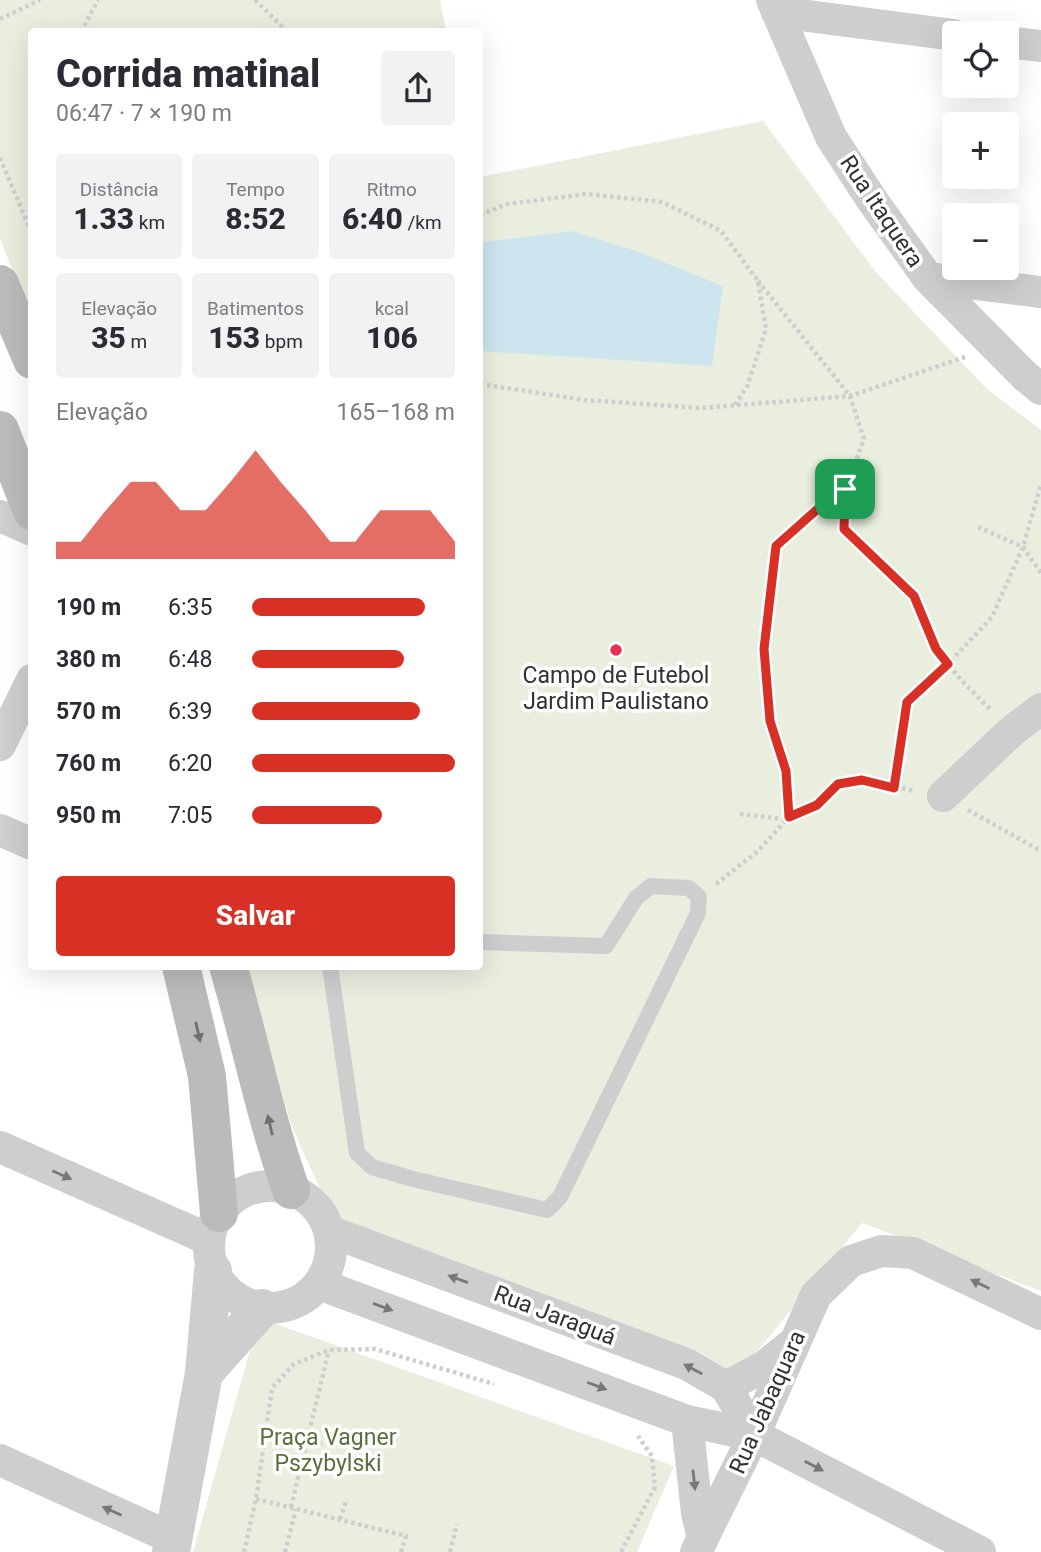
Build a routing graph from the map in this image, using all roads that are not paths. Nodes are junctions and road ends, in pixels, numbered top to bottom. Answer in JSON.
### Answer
{"nodes":[{"id":1,"x":774,"y":6,"type":"edge"},
{"id":2,"x":942,"y":33,"type":"edge"},
{"id":3,"x":1019,"y":43,"type":"edge"},
{"id":4,"x":1041,"y":46,"type":"edge"},
{"id":5,"x":928,"y":278,"type":"junction"},
{"id":6,"x":0,"y":284,"type":"edge"},
{"id":7,"x":1041,"y":292,"type":"edge"},
{"id":8,"x":28,"y":350,"type":"edge"},
{"id":9,"x":1041,"y":389,"type":"edge"},
{"id":10,"x":0,"y":430,"type":"edge"},
{"id":11,"x":28,"y":501,"type":"edge"},
{"id":12,"x":0,"y":516,"type":"edge"},
{"id":13,"x":28,"y":528,"type":"edge"},
{"id":14,"x":28,"y":688,"type":"edge"},
{"id":15,"x":1041,"y":709,"type":"edge"},
{"id":16,"x":0,"y":745,"type":"edge"},
{"id":17,"x":943,"y":796,"type":"road end"},
{"id":18,"x":0,"y":830,"type":"edge"},
{"id":19,"x":28,"y":842,"type":"edge"},
{"id":20,"x":483,"y":942,"type":"edge"},
{"id":21,"x":182,"y":970,"type":"edge"},
{"id":22,"x":229,"y":970,"type":"edge"},
{"id":23,"x":331,"y":970,"type":"edge"},
{"id":24,"x":0,"y":1147,"type":"edge"},
{"id":25,"x":291,"y":1189,"type":"junction"},
{"id":26,"x":329,"y":1231,"type":"junction"},
{"id":27,"x":213,"y":1241,"type":"junction"},
{"id":28,"x":319,"y":1284,"type":"junction"},
{"id":29,"x":528,"y":1304,"type":"junction"},
{"id":30,"x":262,"y":1308,"type":"junction"},
{"id":31,"x":1041,"y":1314,"type":"edge"},
{"id":32,"x":792,"y":1344,"type":"junction"},
{"id":33,"x":509,"y":1353,"type":"junction"},
{"id":34,"x":204,"y":1373,"type":"junction"},
{"id":35,"x":726,"y":1387,"type":"junction"},
{"id":36,"x":687,"y":1421,"type":"junction"},
{"id":37,"x":754,"y":1435,"type":"junction"},
{"id":38,"x":0,"y":1460,"type":"edge"},
{"id":39,"x":700,"y":1545,"type":"edge"},
{"id":40,"x":172,"y":1546,"type":"edge"},
{"id":41,"x":981,"y":1552,"type":"edge"}],
"edges":[{"from":1,"to":2,"type":"street"},
{"from":1,"to":5,"type":"street","name":"Rua Itaquera"},
{"from":3,"to":4,"type":"street"},
{"from":5,"to":7,"type":"street"},
{"from":5,"to":9,"type":"street","name":"Rua Itaquera"},
{"from":6,"to":8,"type":"main road"},
{"from":10,"to":11,"type":"main road"},
{"from":12,"to":13,"type":"street"},
{"from":14,"to":16,"type":"street"},
{"from":15,"to":17,"type":"street"},
{"from":18,"to":19,"type":"street"},
{"from":20,"to":23,"type":"lane"},
{"from":21,"to":27,"type":"main road","one_way":true},
{"from":25,"to":22,"type":"main road","one_way":true},
{"from":24,"to":27,"type":"street","one_way":true},
{"from":25,"to":26,"type":"street"},
{"from":25,"to":27,"type":"street"},
{"from":26,"to":28,"type":"street"},
{"from":29,"to":26,"type":"street","name":"Rua Jaraguá","one_way":true},
{"from":27,"to":30,"type":"street"},
{"from":27,"to":34,"type":"street"},
{"from":28,"to":30,"type":"street"},
{"from":28,"to":33,"type":"street","one_way":true},
{"from":29,"to":33,"type":"street"},
{"from":35,"to":29,"type":"street","name":"Rua Jaraguá","one_way":true},
{"from":30,"to":34,"type":"street"},
{"from":31,"to":32,"type":"street","name":"Rua Jabaquara","one_way":true},
{"from":32,"to":35,"type":"street"},
{"from":32,"to":37,"type":"street","name":"Rua Jabaquara"},
{"from":33,"to":36,"type":"street","one_way":true},
{"from":34,"to":40,"type":"street"},
{"from":35,"to":37,"type":"street","name":"Rua Jaraguá"},
{"from":36,"to":37,"type":"street"},
{"from":36,"to":39,"type":"street","one_way":true},
{"from":37,"to":39,"type":"street","name":"Rua Jabaquara"},
{"from":37,"to":41,"type":"street","one_way":true},
{"from":40,"to":38,"type":"street","one_way":true}]}
